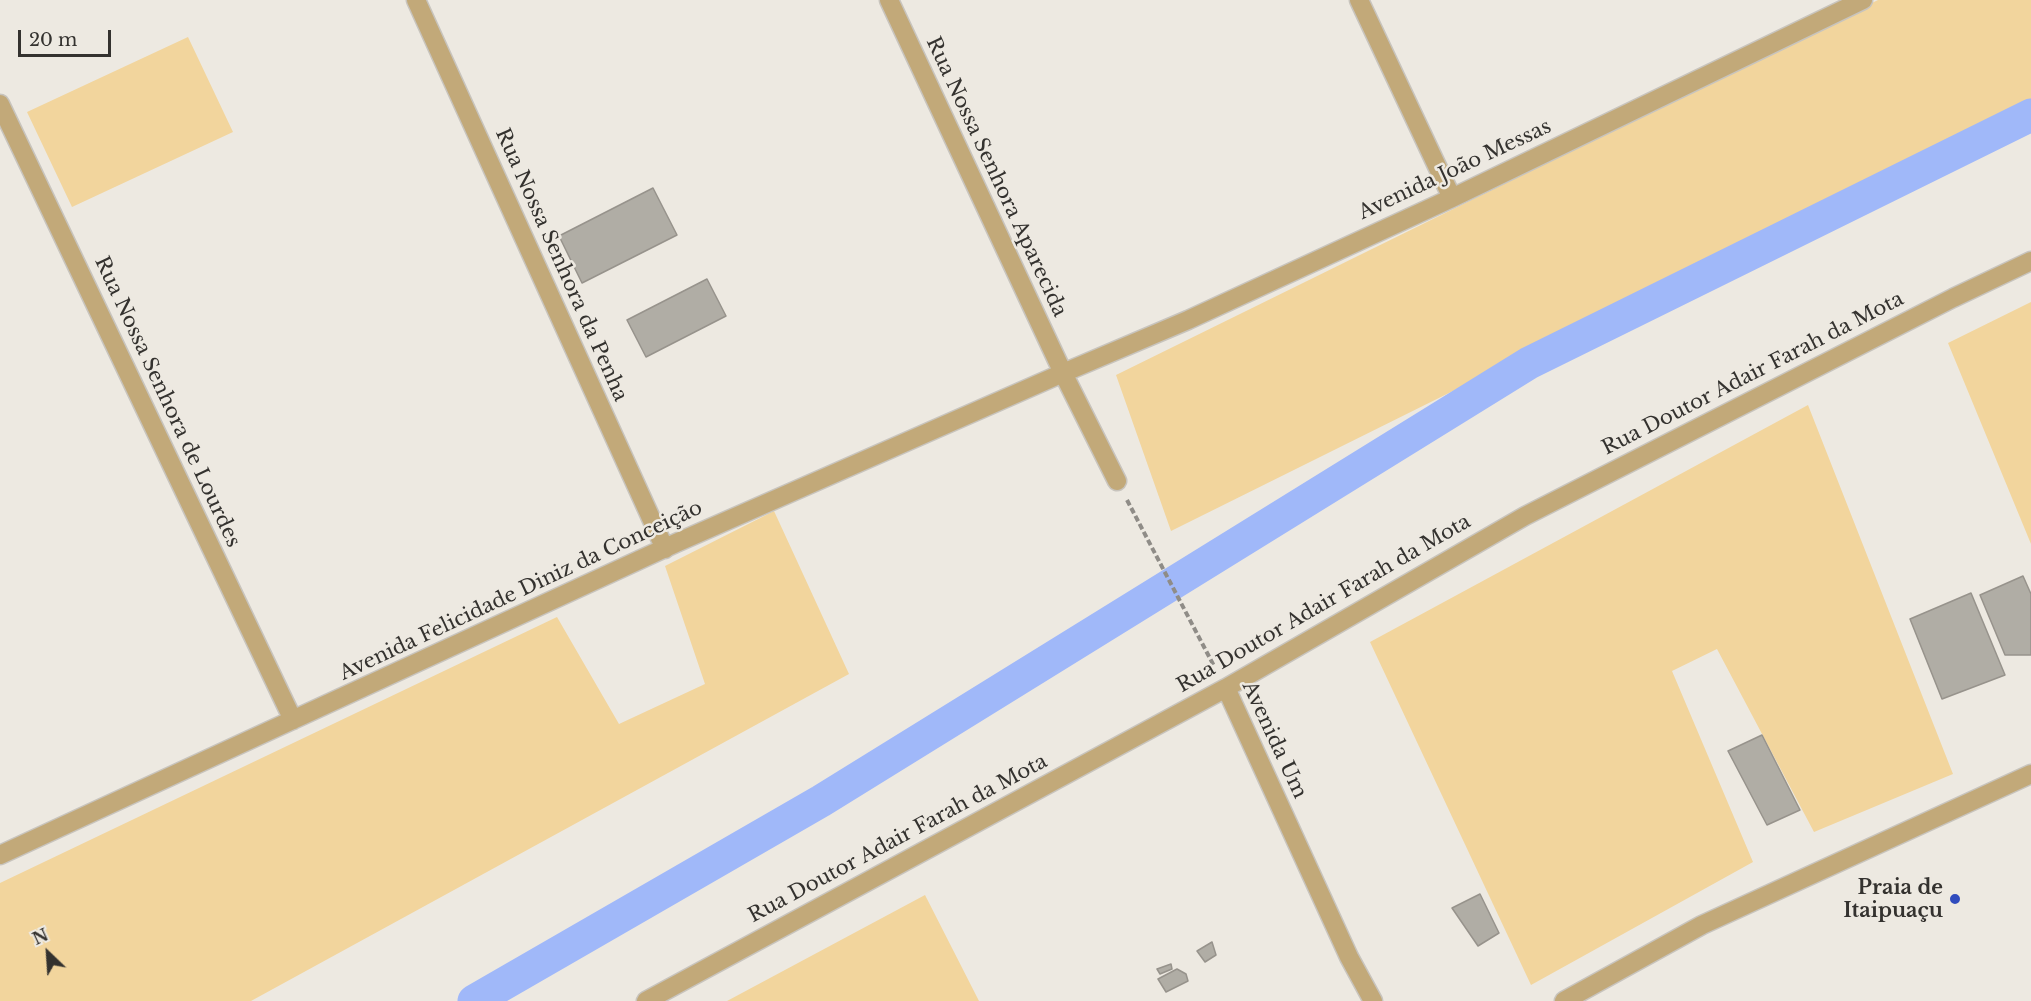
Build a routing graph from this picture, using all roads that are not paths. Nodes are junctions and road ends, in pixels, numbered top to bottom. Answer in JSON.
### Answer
{"nodes":[{"id":1,"x":416,"y":0,"type":"edge"},
{"id":2,"x":889,"y":0,"type":"edge"},
{"id":3,"x":1359,"y":0,"type":"edge"},
{"id":4,"x":1863,"y":0,"type":"edge"},
{"id":5,"x":1834,"y":7,"type":"edge"},
{"id":6,"x":0,"y":104,"type":"edge"},
{"id":7,"x":1452,"y":198,"type":"junction"},
{"id":8,"x":2031,"y":261,"type":"edge"},
{"id":9,"x":1063,"y":373,"type":"junction"},
{"id":10,"x":1117,"y":481,"type":"road end"},
{"id":11,"x":665,"y":549,"type":"junction"},
{"id":12,"x":1226,"y":688,"type":"junction"},
{"id":13,"x":293,"y":720,"type":"junction"},
{"id":14,"x":2031,"y":774,"type":"edge"},
{"id":15,"x":0,"y":855,"type":"edge"},
{"id":16,"x":646,"y":1001,"type":"edge"},
{"id":17,"x":1373,"y":1001,"type":"edge"},
{"id":18,"x":1564,"y":1001,"type":"edge"}],
"edges":[{"from":1,"to":11,"type":"street","name":"Rua Nossa Senhora da Penha"},
{"from":2,"to":9,"type":"street","name":"Rua Nossa Senhora Aparecida"},
{"from":3,"to":7,"type":"street"},
{"from":4,"to":5,"type":"street","name":"Avenida João Messas"},
{"from":5,"to":7,"type":"street","name":"Avenida João Messas"},
{"from":6,"to":13,"type":"street","name":"Rua Nossa Senhora de Lourdes"},
{"from":7,"to":9,"type":"street","name":"Avenida João Messas"},
{"from":8,"to":12,"type":"street","name":"Rua Doutor Adair Farah da Mota"},
{"from":9,"to":10,"type":"street"},
{"from":9,"to":11,"type":"street","name":"Avenida Felicidade Diniz da Conceição"},
{"from":11,"to":13,"type":"street","name":"Avenida Felicidade Diniz da Conceição"},
{"from":12,"to":16,"type":"street","name":"Rua Doutor Adair Farah da Mota"},
{"from":12,"to":17,"type":"street","name":"Avenida Um"},
{"from":13,"to":15,"type":"street","name":"Avenida Felicidade Diniz da Conceição"},
{"from":14,"to":18,"type":"street"}]}
